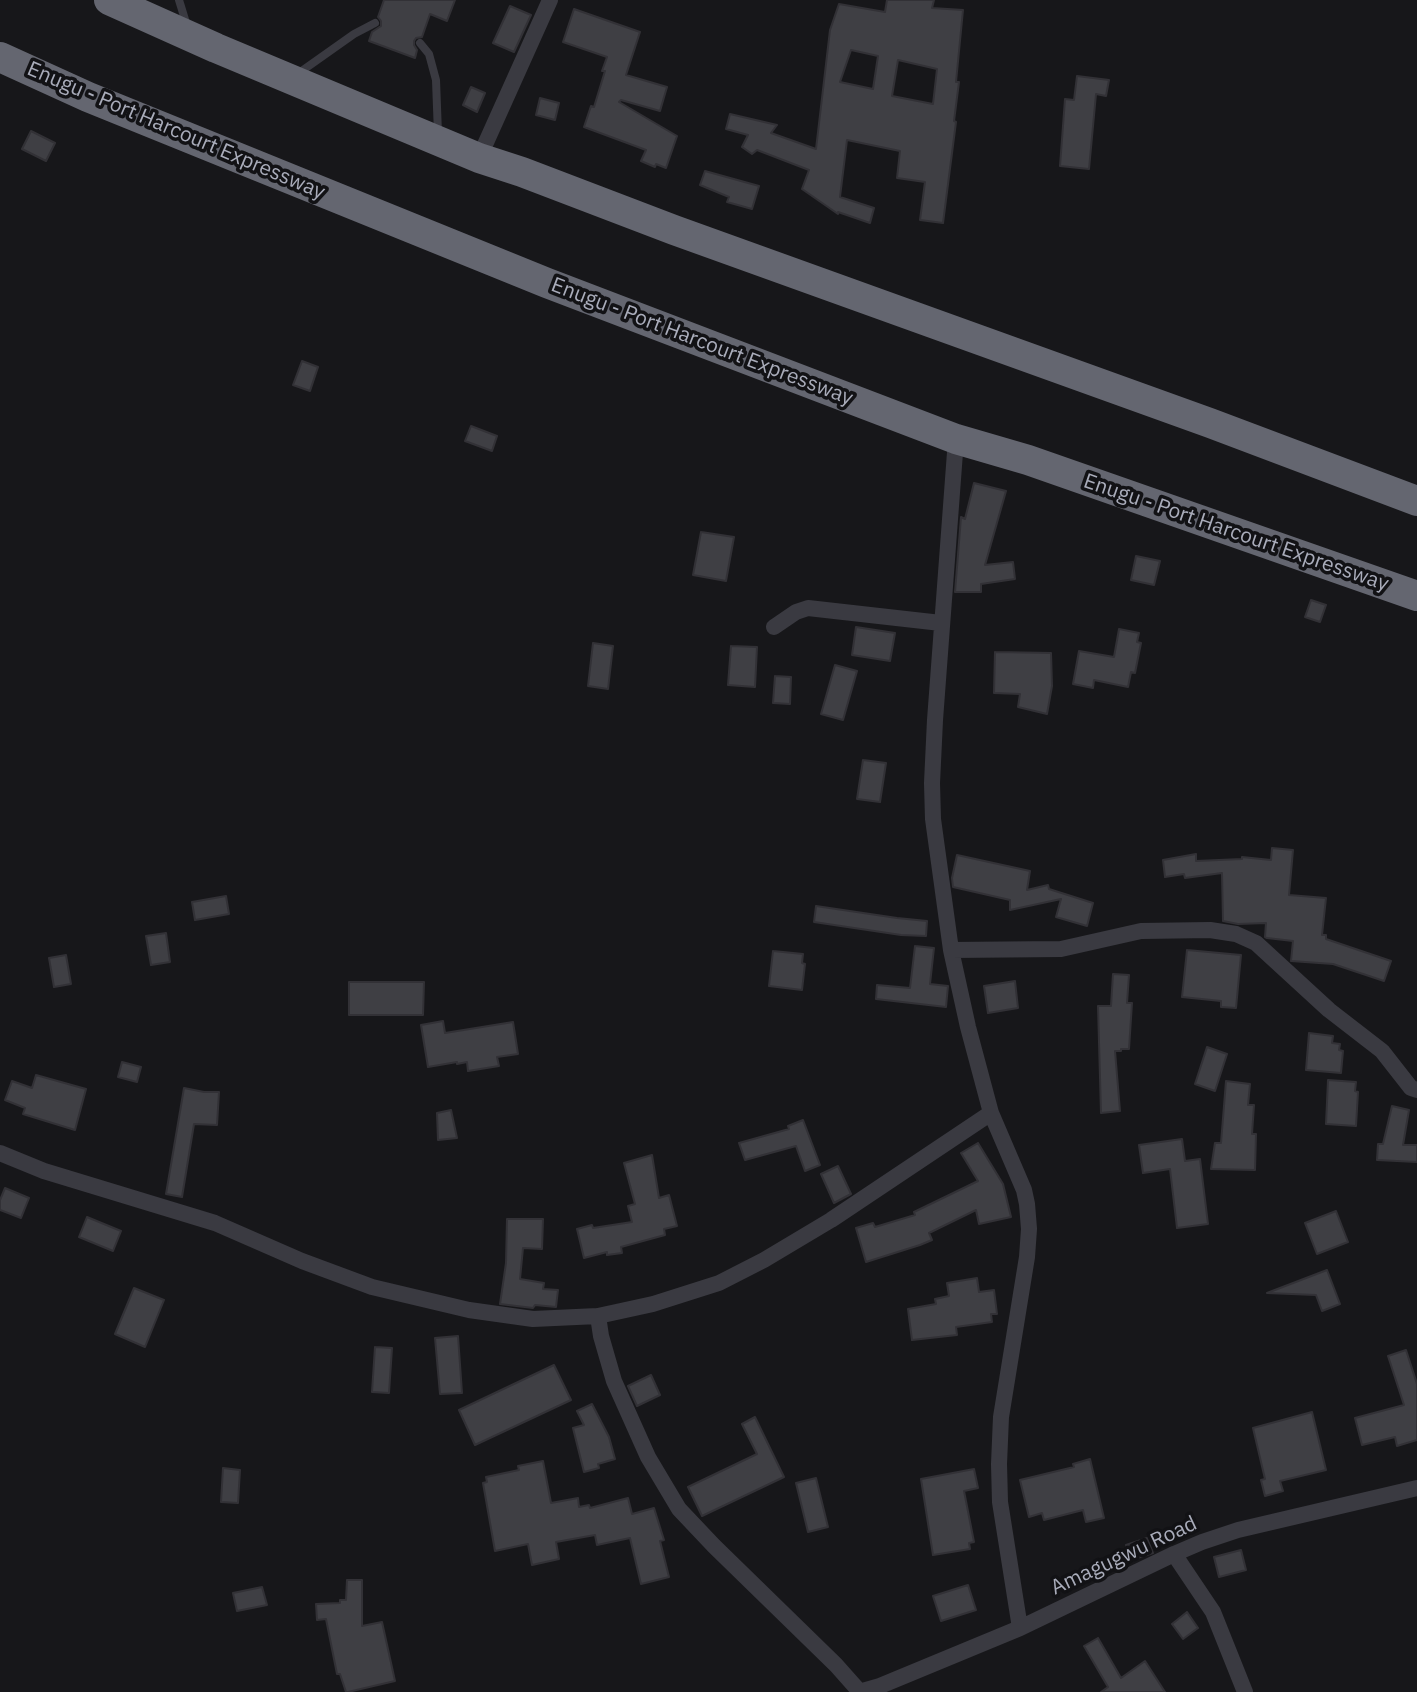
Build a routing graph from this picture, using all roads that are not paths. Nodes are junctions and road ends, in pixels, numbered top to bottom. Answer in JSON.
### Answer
{"nodes":[{"id":1,"x":109,"y":0,"type":"edge"},
{"id":2,"x":179,"y":0,"type":"edge"},
{"id":3,"x":550,"y":0,"type":"edge"},
{"id":4,"x":375,"y":23,"type":"dead end"},
{"id":5,"x":190,"y":36,"type":"junction"},
{"id":6,"x":420,"y":43,"type":"dead end"},
{"id":7,"x":0,"y":57,"type":"edge"},
{"id":8,"x":291,"y":79,"type":"junction"},
{"id":9,"x":438,"y":141,"type":"junction"},
{"id":10,"x":479,"y":158,"type":"junction"},
{"id":11,"x":956,"y":439,"type":"junction"},
{"id":12,"x":1417,"y":501,"type":"edge"},
{"id":13,"x":1417,"y":596,"type":"edge"},
{"id":14,"x":941,"y":623,"type":"junction"},
{"id":15,"x":774,"y":627,"type":"dead end"},
{"id":16,"x":951,"y":950,"type":"junction"},
{"id":17,"x":1417,"y":1090,"type":"edge"},
{"id":18,"x":991,"y":1113,"type":"junction"},
{"id":19,"x":0,"y":1153,"type":"edge"},
{"id":20,"x":597,"y":1316,"type":"junction"},
{"id":21,"x":1417,"y":1488,"type":"edge"},
{"id":22,"x":1174,"y":1554,"type":"junction"},
{"id":23,"x":1020,"y":1628,"type":"junction"},
{"id":24,"x":882,"y":1689,"type":"edge"},
{"id":25,"x":859,"y":1692,"type":"edge"},
{"id":26,"x":1245,"y":1692,"type":"edge"}],
"edges":[{"from":1,"to":5,"type":"highway"},
{"from":2,"to":5,"type":"lane"},
{"from":3,"to":10,"type":"street"},
{"from":4,"to":8,"type":"lane"},
{"from":5,"to":8,"type":"highway"},
{"from":6,"to":9,"type":"lane"},
{"from":7,"to":11,"type":"highway","name":"Enugu - Port Harcourt Expressway"},
{"from":8,"to":9,"type":"highway"},
{"from":9,"to":10,"type":"highway"},
{"from":10,"to":12,"type":"highway"},
{"from":11,"to":13,"type":"highway","name":"Enugu - Port Harcourt Expressway"},
{"from":11,"to":14,"type":"street"},
{"from":14,"to":15,"type":"street"},
{"from":14,"to":16,"type":"street"},
{"from":16,"to":17,"type":"street"},
{"from":16,"to":18,"type":"street"},
{"from":18,"to":20,"type":"street"},
{"from":18,"to":23,"type":"street"},
{"from":19,"to":20,"type":"street"},
{"from":20,"to":25,"type":"street"},
{"from":21,"to":22,"type":"street","name":"Amagugwu Road"},
{"from":22,"to":23,"type":"street","name":"Amagugwu Road"},
{"from":22,"to":26,"type":"street"},
{"from":23,"to":24,"type":"street","name":"Amagugwu Road"},
{"from":24,"to":25,"type":"street","name":"Amagugwu Road"}]}
